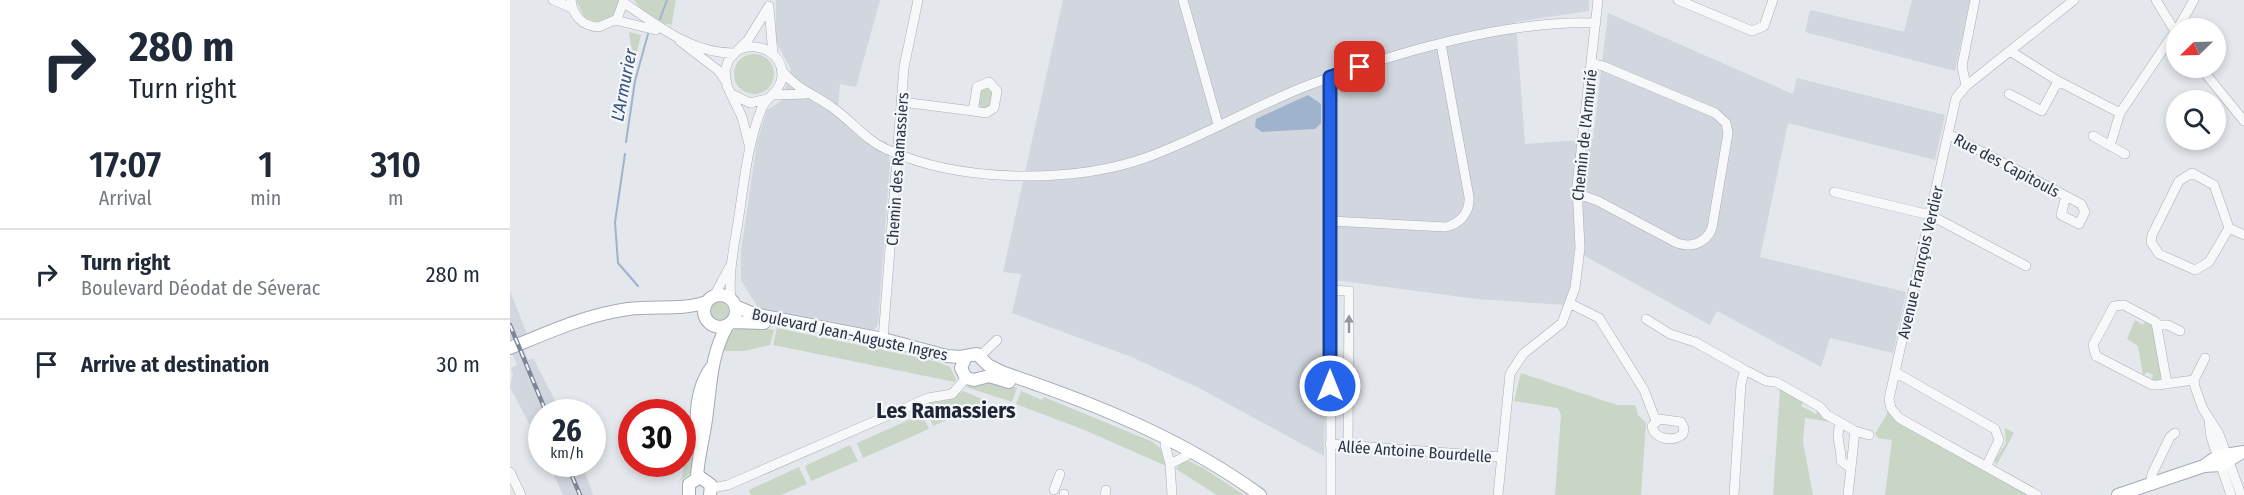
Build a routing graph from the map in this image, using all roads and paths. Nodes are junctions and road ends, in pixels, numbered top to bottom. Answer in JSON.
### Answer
{"nodes":[{"id":1,"x":553,"y":0,"type":"edge"},
{"id":2,"x":918,"y":0,"type":"edge"},
{"id":3,"x":1183,"y":0,"type":"edge"},
{"id":4,"x":1598,"y":0,"type":"edge"},
{"id":5,"x":1678,"y":0,"type":"edge"},
{"id":6,"x":1773,"y":0,"type":"edge"},
{"id":7,"x":1975,"y":0,"type":"edge"},
{"id":8,"x":2073,"y":0,"type":"edge"},
{"id":9,"x":2156,"y":0,"type":"edge"},
{"id":10,"x":2194,"y":0,"type":"edge"},
{"id":11,"x":624,"y":1,"type":"edge"},
{"id":12,"x":769,"y":3,"type":"edge"},
{"id":13,"x":572,"y":4,"type":"edge"},
{"id":14,"x":2168,"y":18,"type":"edge"},
{"id":15,"x":2184,"y":18,"type":"edge"},
{"id":16,"x":615,"y":20,"type":"junction"},
{"id":17,"x":1596,"y":23,"type":"junction"},
{"id":18,"x":667,"y":33,"type":"junction"},
{"id":19,"x":679,"y":39,"type":"junction"},
{"id":20,"x":1441,"y":44,"type":"junction"},
{"id":21,"x":2166,"y":47,"type":"edge"},
{"id":22,"x":738,"y":51,"type":"junction"},
{"id":23,"x":2010,"y":51,"type":"junction"},
{"id":24,"x":773,"y":54,"type":"junction"},
{"id":25,"x":1591,"y":63,"type":"junction"},
{"id":26,"x":782,"y":71,"type":"junction"},
{"id":27,"x":1330,"y":77,"type":"junction"},
{"id":28,"x":2209,"y":78,"type":"edge"},
{"id":29,"x":725,"y":80,"type":"junction"},
{"id":30,"x":2058,"y":81,"type":"junction"},
{"id":31,"x":1966,"y":86,"type":"junction"},
{"id":32,"x":806,"y":94,"type":"junction"},
{"id":33,"x":2009,"y":94,"type":"dead end"},
{"id":34,"x":734,"y":95,"type":"junction"},
{"id":35,"x":770,"y":97,"type":"junction"},
{"id":36,"x":902,"y":102,"type":"junction"},
{"id":37,"x":973,"y":111,"type":"dead end"},
{"id":38,"x":2120,"y":113,"type":"junction"},
{"id":39,"x":2244,"y":121,"type":"edge"},
{"id":40,"x":1218,"y":124,"type":"junction"},
{"id":41,"x":1948,"y":134,"type":"junction"},
{"id":42,"x":2092,"y":136,"type":"dead end"},
{"id":43,"x":2110,"y":146,"type":"junction"},
{"id":44,"x":749,"y":147,"type":"junction"},
{"id":45,"x":2125,"y":154,"type":"dead end"},
{"id":46,"x":899,"y":155,"type":"junction"},
{"id":47,"x":1834,"y":192,"type":"dead end"},
{"id":48,"x":1576,"y":193,"type":"junction"},
{"id":49,"x":2066,"y":196,"type":"dead end"},
{"id":50,"x":1930,"y":215,"type":"junction"},
{"id":51,"x":1330,"y":221,"type":"junction"},
{"id":52,"x":2229,"y":228,"type":"junction"},
{"id":53,"x":2244,"y":235,"type":"edge"},
{"id":54,"x":733,"y":258,"type":"junction"},
{"id":55,"x":2026,"y":266,"type":"dead end"},
{"id":56,"x":1330,"y":290,"type":"junction"},
{"id":57,"x":710,"y":299,"type":"junction"},
{"id":58,"x":733,"y":303,"type":"junction"},
{"id":59,"x":1571,"y":304,"type":"junction"},
{"id":60,"x":660,"y":307,"type":"junction"},
{"id":61,"x":1646,"y":319,"type":"dead end"},
{"id":62,"x":707,"y":321,"type":"junction"},
{"id":63,"x":729,"y":324,"type":"junction"},
{"id":64,"x":2157,"y":325,"type":"junction"},
{"id":65,"x":2180,"y":332,"type":"dead end"},
{"id":66,"x":883,"y":339,"type":"junction"},
{"id":67,"x":997,"y":340,"type":"dead end"},
{"id":68,"x":510,"y":348,"type":"edge"},
{"id":69,"x":714,"y":353,"type":"junction"},
{"id":70,"x":2205,"y":358,"type":"dead end"},
{"id":71,"x":983,"y":359,"type":"junction"},
{"id":72,"x":964,"y":367,"type":"junction"},
{"id":73,"x":1745,"y":370,"type":"junction"},
{"id":74,"x":1895,"y":372,"type":"junction"},
{"id":75,"x":981,"y":377,"type":"junction"},
{"id":76,"x":2194,"y":380,"type":"junction"},
{"id":77,"x":2167,"y":384,"type":"junction"},
{"id":78,"x":1656,"y":421,"type":"dead end"},
{"id":79,"x":1841,"y":423,"type":"junction"},
{"id":80,"x":1856,"y":431,"type":"junction"},
{"id":81,"x":2175,"y":434,"type":"dead end"},
{"id":82,"x":1869,"y":435,"type":"dead end"},
{"id":83,"x":1329,"y":444,"type":"junction"},
{"id":84,"x":1165,"y":445,"type":"junction"},
{"id":85,"x":1348,"y":446,"type":"junction"},
{"id":86,"x":2243,"y":453,"type":"edge"},
{"id":87,"x":1186,"y":456,"type":"junction"},
{"id":88,"x":1501,"y":458,"type":"junction"},
{"id":89,"x":2224,"y":459,"type":"junction"},
{"id":90,"x":1170,"y":464,"type":"junction"},
{"id":91,"x":1987,"y":465,"type":"junction"},
{"id":92,"x":1851,"y":468,"type":"junction"},
{"id":93,"x":510,"y":472,"type":"edge"},
{"id":94,"x":1060,"y":474,"type":"dead end"},
{"id":95,"x":698,"y":477,"type":"junction"},
{"id":96,"x":2152,"y":480,"type":"junction"},
{"id":97,"x":1054,"y":490,"type":"dead end"},
{"id":98,"x":711,"y":492,"type":"edge"},
{"id":99,"x":521,"y":495,"type":"edge"},
{"id":100,"x":689,"y":495,"type":"edge"},
{"id":101,"x":1172,"y":495,"type":"edge"},
{"id":102,"x":1248,"y":495,"type":"edge"},
{"id":103,"x":1260,"y":495,"type":"edge"},
{"id":104,"x":1331,"y":495,"type":"edge"},
{"id":105,"x":1498,"y":495,"type":"edge"},
{"id":106,"x":1734,"y":495,"type":"edge"},
{"id":107,"x":1848,"y":495,"type":"edge"},
{"id":108,"x":2037,"y":495,"type":"edge"},
{"id":109,"x":2118,"y":495,"type":"edge"},
{"id":110,"x":2231,"y":495,"type":"edge"},
{"id":111,"x":2241,"y":495,"type":"edge"}],
"edges":[{"from":1,"to":13,"type":"street"},
{"from":2,"to":36,"type":"street","name":"Chemin des Ramassiers"},
{"from":3,"to":40,"type":"street"},
{"from":4,"to":17,"type":"street","name":"Chemin de l'Armurié"},
{"from":5,"to":6,"type":"street"},
{"from":7,"to":31,"type":"street"},
{"from":8,"to":23,"type":"street","name":"Avenue François Verdier"},
{"from":9,"to":14,"type":"street"},
{"from":10,"to":15,"type":"street"},
{"from":11,"to":16,"type":"street"},
{"from":11,"to":18,"type":"street"},
{"from":12,"to":22,"type":"street"},
{"from":12,"to":24,"type":"street"},
{"from":13,"to":16,"type":"street"},
{"from":16,"to":18,"type":"street"},
{"from":17,"to":20,"type":"street"},
{"from":17,"to":25,"type":"street","name":"Chemin de l'Armurié"},
{"from":18,"to":19,"type":"street"},
{"from":19,"to":22,"type":"street"},
{"from":19,"to":29,"type":"street"},
{"from":20,"to":27,"type":"street"},
{"from":20,"to":51,"type":"street"},
{"from":21,"to":38,"type":"street"},
{"from":22,"to":24,"type":"street"},
{"from":22,"to":29,"type":"street"},
{"from":23,"to":30,"type":"street"},
{"from":23,"to":31,"type":"street","name":"Avenue François Verdier"},
{"from":24,"to":26,"type":"street"},
{"from":25,"to":48,"type":"street","name":"Chemin de l'Armurié"},
{"from":25,"to":48,"type":"street"},
{"from":26,"to":32,"type":"street"},
{"from":26,"to":35,"type":"street"},
{"from":27,"to":40,"type":"street"},
{"from":27,"to":51,"type":"street"},
{"from":28,"to":39,"type":"street"},
{"from":29,"to":34,"type":"street"},
{"from":30,"to":33,"type":"street"},
{"from":30,"to":38,"type":"street"},
{"from":31,"to":41,"type":"street","name":"Avenue François Verdier"},
{"from":32,"to":35,"type":"street"},
{"from":32,"to":46,"type":"street"},
{"from":34,"to":35,"type":"street"},
{"from":34,"to":44,"type":"street"},
{"from":35,"to":44,"type":"street"},
{"from":36,"to":37,"type":"street"},
{"from":36,"to":46,"type":"street","name":"Chemin des Ramassiers"},
{"from":38,"to":43,"type":"street"},
{"from":40,"to":46,"type":"street"},
{"from":41,"to":49,"type":"street","name":"Rue des Capitouls"},
{"from":41,"to":50,"type":"street","name":"Avenue François Verdier"},
{"from":42,"to":43,"type":"street"},
{"from":43,"to":45,"type":"street"},
{"from":44,"to":54,"type":"street"},
{"from":46,"to":66,"type":"street","name":"Chemin des Ramassiers"},
{"from":47,"to":50,"type":"street"},
{"from":48,"to":59,"type":"street","name":"Chemin de l'Armurié"},
{"from":50,"to":55,"type":"street"},
{"from":50,"to":74,"type":"street","name":"Avenue François Verdier"},
{"from":51,"to":56,"type":"street"},
{"from":52,"to":52,"type":"street"},
{"from":52,"to":53,"type":"street"},
{"from":54,"to":57,"type":"street"},
{"from":54,"to":58,"type":"street"},
{"from":56,"to":83,"type":"street"},
{"from":85,"to":56,"type":"street","one_way":true},
{"from":57,"to":58,"type":"main road"},
{"from":57,"to":60,"type":"main road"},
{"from":57,"to":62,"type":"main road"},
{"from":58,"to":63,"type":"main road"},
{"from":58,"to":66,"type":"main road","name":"Boulevard Jean-Auguste Ingres"},
{"from":59,"to":78,"type":"street"},
{"from":59,"to":88,"type":"street","name":"Chemin de l'Armurié"},
{"from":60,"to":62,"type":"main road"},
{"from":60,"to":68,"type":"main road"},
{"from":61,"to":73,"type":"street"},
{"from":62,"to":63,"type":"main road"},
{"from":62,"to":69,"type":"main road"},
{"from":63,"to":69,"type":"main road"},
{"from":63,"to":72,"type":"main road","name":"Boulevard Jean-Auguste Ingres"},
{"from":64,"to":65,"type":"street"},
{"from":64,"to":77,"type":"street"},
{"from":64,"to":77,"type":"street"},
{"from":66,"to":72,"type":"main road","name":"Boulevard Jean-Auguste Ingres"},
{"from":67,"to":71,"type":"street"},
{"from":69,"to":95,"type":"main road"},
{"from":70,"to":76,"type":"street"},
{"from":71,"to":72,"type":"main road"},
{"from":71,"to":75,"type":"main road"},
{"from":71,"to":103,"type":"main road"},
{"from":72,"to":75,"type":"main road"},
{"from":72,"to":98,"type":"street"},
{"from":73,"to":79,"type":"street"},
{"from":73,"to":106,"type":"street"},
{"from":74,"to":91,"type":"street","name":"Avenue François Verdier"},
{"from":74,"to":91,"type":"street"},
{"from":75,"to":84,"type":"main road"},
{"from":76,"to":77,"type":"street"},
{"from":76,"to":89,"type":"street"},
{"from":79,"to":80,"type":"street"},
{"from":79,"to":92,"type":"street"},
{"from":80,"to":82,"type":"street"},
{"from":80,"to":92,"type":"street"},
{"from":81,"to":96,"type":"street"},
{"from":83,"to":85,"type":"street","name":"Allée Antoine Bourdelle"},
{"from":83,"to":104,"type":"street"},
{"from":84,"to":87,"type":"main road"},
{"from":84,"to":90,"type":"street"},
{"from":85,"to":88,"type":"street","name":"Allée Antoine Bourdelle"},
{"from":86,"to":89,"type":"main road"},
{"from":87,"to":90,"type":"street"},
{"from":87,"to":102,"type":"main road"},
{"from":88,"to":105,"type":"street","name":"Chemin de l'Armurié"},
{"from":89,"to":96,"type":"main road"},
{"from":89,"to":110,"type":"street"},
{"from":89,"to":111,"type":"street"},
{"from":90,"to":101,"type":"street"},
{"from":91,"to":108,"type":"street","name":"Avenue François Verdier"},
{"from":92,"to":107,"type":"street"},
{"from":93,"to":99,"type":"street"},
{"from":94,"to":97,"type":"street"},
{"from":95,"to":98,"type":"main road"},
{"from":95,"to":100,"type":"main road"},
{"from":96,"to":109,"type":"main road"}]}
